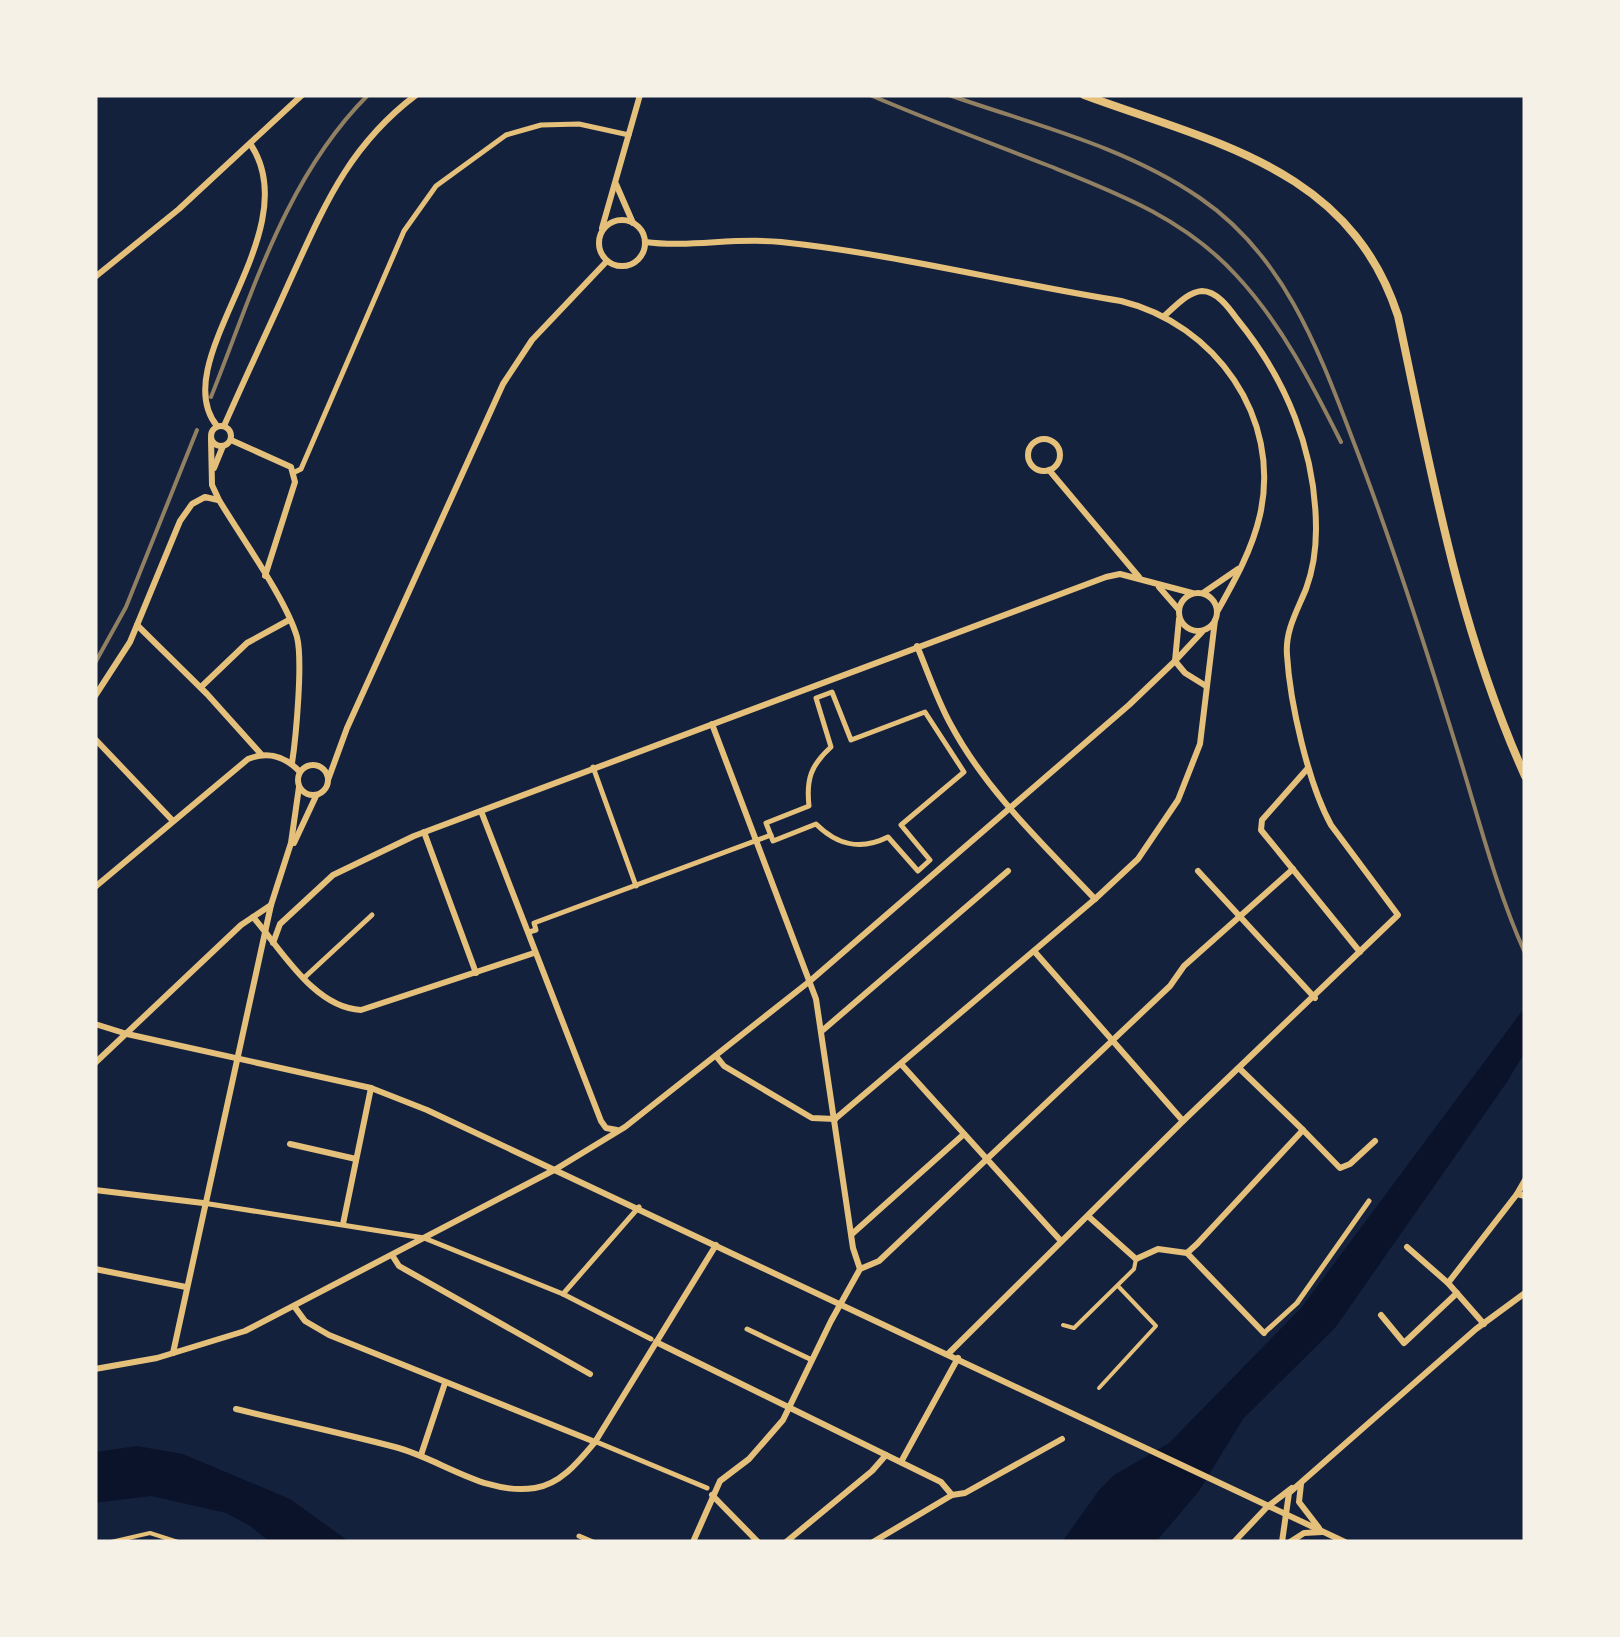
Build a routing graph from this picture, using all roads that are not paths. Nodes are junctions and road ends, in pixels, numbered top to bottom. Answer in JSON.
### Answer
{"nodes":[{"id":1,"x":302,"y":95,"type":"edge"},
{"id":2,"x":416,"y":95,"type":"edge"},
{"id":3,"x":640,"y":95,"type":"edge"},
{"id":4,"x":1084,"y":95,"type":"edge"},
{"id":5,"x":629,"y":135,"type":"junction"},
{"id":6,"x":251,"y":146,"type":"junction"},
{"id":7,"x":616,"y":183,"type":"junction"},
{"id":8,"x":633,"y":223,"type":"junction"},
{"id":9,"x":601,"y":233,"type":"junction"},
{"id":10,"x":644,"y":242,"type":"junction"},
{"id":11,"x":606,"y":261,"type":"junction"},
{"id":12,"x":95,"y":276,"type":"edge"},
{"id":13,"x":1164,"y":316,"type":"junction"},
{"id":14,"x":220,"y":426,"type":"junction"},
{"id":15,"x":211,"y":439,"type":"junction"},
{"id":16,"x":230,"y":440,"type":"junction"},
{"id":17,"x":223,"y":446,"type":"junction"},
{"id":18,"x":213,"y":470,"type":"junction"},
{"id":19,"x":1049,"y":470,"type":"junction"},
{"id":20,"x":295,"y":472,"type":"junction"},
{"id":21,"x":212,"y":485,"type":"junction"},
{"id":22,"x":205,"y":496,"type":"junction"},
{"id":23,"x":219,"y":500,"type":"junction"},
{"id":24,"x":1243,"y":565,"type":"junction"},
{"id":25,"x":265,"y":578,"type":"junction"},
{"id":26,"x":1140,"y":578,"type":"junction"},
{"id":27,"x":1158,"y":586,"type":"junction"},
{"id":28,"x":1203,"y":593,"type":"junction"},
{"id":29,"x":1192,"y":594,"type":"junction"},
{"id":30,"x":1179,"y":614,"type":"junction"},
{"id":31,"x":1216,"y":616,"type":"junction"},
{"id":32,"x":290,"y":620,"type":"junction"},
{"id":33,"x":138,"y":625,"type":"junction"},
{"id":34,"x":1206,"y":629,"type":"junction"},
{"id":35,"x":918,"y":646,"type":"junction"},
{"id":36,"x":1175,"y":661,"type":"junction"},
{"id":37,"x":1206,"y":686,"type":"junction"},
{"id":38,"x":201,"y":687,"type":"junction"},
{"id":39,"x":95,"y":696,"type":"edge"},
{"id":40,"x":712,"y":724,"type":"junction"},
{"id":41,"x":95,"y":739,"type":"edge"},
{"id":42,"x":261,"y":754,"type":"junction"},
{"id":43,"x":335,"y":754,"type":"junction"},
{"id":44,"x":292,"y":763,"type":"junction"},
{"id":45,"x":312,"y":765,"type":"junction"},
{"id":46,"x":593,"y":766,"type":"junction"},
{"id":47,"x":1309,"y":767,"type":"junction"},
{"id":48,"x":300,"y":772,"type":"junction"},
{"id":49,"x":1525,"y":776,"type":"edge"},
{"id":50,"x":328,"y":780,"type":"junction"},
{"id":51,"x":299,"y":787,"type":"junction"},
{"id":52,"x":317,"y":794,"type":"junction"},
{"id":53,"x":1010,"y":808,"type":"junction"},
{"id":54,"x":481,"y":811,"type":"junction"},
{"id":55,"x":172,"y":821,"type":"junction"},
{"id":56,"x":424,"y":832,"type":"junction"},
{"id":57,"x":771,"y":836,"type":"junction"},
{"id":58,"x":755,"y":842,"type":"junction"},
{"id":59,"x":286,"y":858,"type":"junction"},
{"id":60,"x":1293,"y":870,"type":"junction"},
{"id":61,"x":1008,"y":871,"type":"dead end"},
{"id":62,"x":1198,"y":872,"type":"dead end"},
{"id":63,"x":95,"y":886,"type":"edge"},
{"id":64,"x":636,"y":886,"type":"junction"},
{"id":65,"x":1095,"y":900,"type":"junction"},
{"id":66,"x":271,"y":905,"type":"junction"},
{"id":67,"x":372,"y":915,"type":"dead end"},
{"id":68,"x":252,"y":917,"type":"junction"},
{"id":69,"x":1240,"y":918,"type":"junction"},
{"id":70,"x":268,"y":921,"type":"junction"},
{"id":71,"x":280,"y":924,"type":"junction"},
{"id":72,"x":266,"y":933,"type":"junction"},
{"id":73,"x":526,"y":933,"type":"junction"},
{"id":74,"x":273,"y":943,"type":"junction"},
{"id":75,"x":263,"y":948,"type":"junction"},
{"id":76,"x":1034,"y":951,"type":"junction"},
{"id":77,"x":1360,"y":952,"type":"junction"},
{"id":78,"x":534,"y":953,"type":"junction"},
{"id":79,"x":476,"y":973,"type":"junction"},
{"id":80,"x":305,"y":978,"type":"junction"},
{"id":81,"x":810,"y":981,"type":"junction"},
{"id":82,"x":1314,"y":998,"type":"junction"},
{"id":83,"x":95,"y":1024,"type":"edge"},
{"id":84,"x":822,"y":1030,"type":"junction"},
{"id":85,"x":127,"y":1034,"type":"junction"},
{"id":86,"x":1110,"y":1040,"type":"junction"},
{"id":87,"x":716,"y":1056,"type":"junction"},
{"id":88,"x":236,"y":1058,"type":"junction"},
{"id":89,"x":95,"y":1063,"type":"edge"},
{"id":90,"x":901,"y":1064,"type":"junction"},
{"id":91,"x":1240,"y":1070,"type":"junction"},
{"id":92,"x":371,"y":1088,"type":"junction"},
{"id":93,"x":834,"y":1119,"type":"junction"},
{"id":94,"x":1183,"y":1121,"type":"junction"},
{"id":95,"x":1304,"y":1130,"type":"junction"},
{"id":96,"x":618,"y":1131,"type":"junction"},
{"id":97,"x":964,"y":1134,"type":"junction"},
{"id":98,"x":1375,"y":1141,"type":"dead end"},
{"id":99,"x":290,"y":1144,"type":"dead end"},
{"id":100,"x":356,"y":1158,"type":"junction"},
{"id":101,"x":985,"y":1158,"type":"junction"},
{"id":102,"x":556,"y":1169,"type":"junction"},
{"id":103,"x":1525,"y":1180,"type":"edge"},
{"id":104,"x":95,"y":1190,"type":"edge"},
{"id":105,"x":1521,"y":1195,"type":"edge"},
{"id":106,"x":1369,"y":1201,"type":"dead end"},
{"id":107,"x":204,"y":1204,"type":"junction"},
{"id":108,"x":639,"y":1208,"type":"junction"},
{"id":109,"x":1088,"y":1216,"type":"junction"},
{"id":110,"x":343,"y":1224,"type":"junction"},
{"id":111,"x":851,"y":1235,"type":"junction"},
{"id":112,"x":424,"y":1238,"type":"junction"},
{"id":113,"x":1061,"y":1241,"type":"junction"},
{"id":114,"x":716,"y":1245,"type":"junction"},
{"id":115,"x":1407,"y":1246,"type":"dead end"},
{"id":116,"x":1187,"y":1253,"type":"junction"},
{"id":117,"x":392,"y":1255,"type":"junction"},
{"id":118,"x":1136,"y":1259,"type":"junction"},
{"id":119,"x":95,"y":1270,"type":"edge"},
{"id":120,"x":860,"y":1270,"type":"junction"},
{"id":121,"x":1448,"y":1283,"type":"junction"},
{"id":122,"x":1118,"y":1286,"type":"junction"},
{"id":123,"x":186,"y":1287,"type":"junction"},
{"id":124,"x":1456,"y":1293,"type":"junction"},
{"id":125,"x":1525,"y":1293,"type":"edge"},
{"id":126,"x":562,"y":1294,"type":"junction"},
{"id":127,"x":840,"y":1302,"type":"junction"},
{"id":128,"x":294,"y":1306,"type":"junction"},
{"id":129,"x":1381,"y":1315,"type":"dead end"},
{"id":130,"x":1484,"y":1324,"type":"junction"},
{"id":131,"x":1062,"y":1325,"type":"dead end"},
{"id":132,"x":747,"y":1329,"type":"dead end"},
{"id":133,"x":1264,"y":1333,"type":"joint"},
{"id":134,"x":653,"y":1340,"type":"junction"},
{"id":135,"x":173,"y":1353,"type":"junction"},
{"id":136,"x":948,"y":1354,"type":"junction"},
{"id":137,"x":958,"y":1358,"type":"junction"},
{"id":138,"x":813,"y":1360,"type":"junction"},
{"id":139,"x":95,"y":1369,"type":"edge"},
{"id":140,"x":590,"y":1374,"type":"dead end"},
{"id":141,"x":446,"y":1382,"type":"junction"},
{"id":142,"x":1099,"y":1388,"type":"dead end"},
{"id":143,"x":791,"y":1406,"type":"junction"},
{"id":144,"x":236,"y":1408,"type":"dead end"},
{"id":145,"x":1062,"y":1439,"type":"dead end"},
{"id":146,"x":597,"y":1442,"type":"junction"},
{"id":147,"x":421,"y":1455,"type":"junction"},
{"id":148,"x":886,"y":1455,"type":"junction"},
{"id":149,"x":901,"y":1462,"type":"junction"},
{"id":150,"x":1301,"y":1482,"type":"junction"},
{"id":151,"x":710,"y":1491,"type":"junction"},
{"id":152,"x":952,"y":1496,"type":"junction"},
{"id":153,"x":1267,"y":1506,"type":"junction"},
{"id":154,"x":1287,"y":1515,"type":"junction"},
{"id":155,"x":1323,"y":1532,"type":"junction"},
{"id":156,"x":579,"y":1536,"type":"dead end"},
{"id":157,"x":111,"y":1542,"type":"edge"},
{"id":158,"x":178,"y":1542,"type":"edge"},
{"id":159,"x":593,"y":1542,"type":"edge"},
{"id":160,"x":693,"y":1542,"type":"edge"},
{"id":161,"x":758,"y":1542,"type":"edge"},
{"id":162,"x":786,"y":1542,"type":"edge"},
{"id":163,"x":872,"y":1542,"type":"edge"},
{"id":164,"x":1234,"y":1542,"type":"edge"},
{"id":165,"x":1282,"y":1542,"type":"edge"},
{"id":166,"x":1290,"y":1542,"type":"edge"},
{"id":167,"x":1344,"y":1542,"type":"edge"}],
"edges":[{"from":1,"to":6,"type":"street"},
{"from":2,"to":14,"type":"street"},
{"from":3,"to":5,"type":"street"},
{"from":4,"to":49,"type":"street"},
{"from":5,"to":7,"type":"street"},
{"from":5,"to":20,"type":"street"},
{"from":6,"to":12,"type":"street"},
{"from":6,"to":14,"type":"street"},
{"from":7,"to":8,"type":"street"},
{"from":7,"to":9,"type":"street"},
{"from":8,"to":9,"type":"street"},
{"from":8,"to":10,"type":"street"},
{"from":9,"to":11,"type":"street"},
{"from":10,"to":11,"type":"street"},
{"from":10,"to":13,"type":"street"},
{"from":11,"to":43,"type":"street"},
{"from":13,"to":24,"type":"street"},
{"from":13,"to":47,"type":"street"},
{"from":14,"to":15,"type":"street"},
{"from":14,"to":16,"type":"street"},
{"from":15,"to":17,"type":"street"},
{"from":15,"to":18,"type":"street"},
{"from":16,"to":17,"type":"street"},
{"from":16,"to":20,"type":"street"},
{"from":17,"to":18,"type":"street"},
{"from":18,"to":21,"type":"street"},
{"from":19,"to":19,"type":"street"},
{"from":19,"to":26,"type":"street"},
{"from":20,"to":25,"type":"street"},
{"from":21,"to":22,"type":"street"},
{"from":21,"to":23,"type":"street"},
{"from":22,"to":23,"type":"street"},
{"from":22,"to":33,"type":"street"},
{"from":23,"to":25,"type":"street"},
{"from":24,"to":28,"type":"street"},
{"from":24,"to":31,"type":"street"},
{"from":25,"to":32,"type":"street"},
{"from":26,"to":27,"type":"street"},
{"from":26,"to":35,"type":"street"},
{"from":27,"to":29,"type":"street"},
{"from":27,"to":30,"type":"street"},
{"from":28,"to":29,"type":"street"},
{"from":28,"to":31,"type":"street"},
{"from":29,"to":30,"type":"street"},
{"from":30,"to":34,"type":"street"},
{"from":30,"to":36,"type":"street"},
{"from":31,"to":34,"type":"street"},
{"from":31,"to":37,"type":"street"},
{"from":32,"to":38,"type":"street"},
{"from":32,"to":44,"type":"street"},
{"from":33,"to":38,"type":"street"},
{"from":33,"to":39,"type":"street"},
{"from":34,"to":36,"type":"street"},
{"from":35,"to":40,"type":"street"},
{"from":35,"to":53,"type":"street"},
{"from":36,"to":37,"type":"street"},
{"from":36,"to":53,"type":"street"},
{"from":37,"to":65,"type":"street"},
{"from":38,"to":42,"type":"street"},
{"from":40,"to":46,"type":"street"},
{"from":40,"to":58,"type":"street"},
{"from":41,"to":55,"type":"street"},
{"from":42,"to":44,"type":"street"},
{"from":42,"to":55,"type":"street"},
{"from":43,"to":45,"type":"street"},
{"from":43,"to":50,"type":"street"},
{"from":44,"to":48,"type":"street"},
{"from":45,"to":48,"type":"street"},
{"from":45,"to":50,"type":"street"},
{"from":46,"to":54,"type":"street"},
{"from":46,"to":64,"type":"street"},
{"from":47,"to":60,"type":"street"},
{"from":47,"to":77,"type":"street"},
{"from":48,"to":51,"type":"street"},
{"from":50,"to":52,"type":"street"},
{"from":51,"to":52,"type":"street"},
{"from":51,"to":59,"type":"street"},
{"from":52,"to":59,"type":"street"},
{"from":53,"to":65,"type":"street"},
{"from":53,"to":81,"type":"street"},
{"from":54,"to":56,"type":"street"},
{"from":54,"to":73,"type":"street"},
{"from":55,"to":63,"type":"street"},
{"from":56,"to":71,"type":"street"},
{"from":56,"to":79,"type":"street"},
{"from":57,"to":57,"type":"street"},
{"from":57,"to":58,"type":"street"},
{"from":58,"to":64,"type":"street"},
{"from":58,"to":81,"type":"street"},
{"from":59,"to":66,"type":"street"},
{"from":60,"to":69,"type":"street"},
{"from":60,"to":77,"type":"street"},
{"from":61,"to":84,"type":"street"},
{"from":62,"to":69,"type":"street"},
{"from":64,"to":73,"type":"street"},
{"from":65,"to":76,"type":"street"},
{"from":66,"to":68,"type":"street"},
{"from":66,"to":70,"type":"street"},
{"from":67,"to":80,"type":"street"},
{"from":68,"to":72,"type":"street"},
{"from":68,"to":85,"type":"street"},
{"from":69,"to":82,"type":"street"},
{"from":69,"to":86,"type":"street"},
{"from":70,"to":71,"type":"street"},
{"from":70,"to":72,"type":"street"},
{"from":71,"to":74,"type":"street"},
{"from":72,"to":74,"type":"street"},
{"from":72,"to":75,"type":"street"},
{"from":73,"to":78,"type":"street"},
{"from":74,"to":75,"type":"street"},
{"from":74,"to":80,"type":"street"},
{"from":75,"to":88,"type":"street"},
{"from":76,"to":86,"type":"street"},
{"from":76,"to":90,"type":"street"},
{"from":77,"to":82,"type":"street"},
{"from":78,"to":79,"type":"street"},
{"from":78,"to":96,"type":"street"},
{"from":79,"to":80,"type":"street"},
{"from":81,"to":84,"type":"street"},
{"from":81,"to":87,"type":"street"},
{"from":82,"to":91,"type":"street"},
{"from":83,"to":85,"type":"street"},
{"from":84,"to":93,"type":"street"},
{"from":85,"to":88,"type":"street"},
{"from":85,"to":89,"type":"street"},
{"from":86,"to":94,"type":"street"},
{"from":86,"to":101,"type":"street"},
{"from":87,"to":93,"type":"street"},
{"from":87,"to":96,"type":"street"},
{"from":88,"to":92,"type":"street"},
{"from":88,"to":107,"type":"street"},
{"from":90,"to":93,"type":"street"},
{"from":90,"to":97,"type":"street"},
{"from":91,"to":94,"type":"street"},
{"from":91,"to":95,"type":"street"},
{"from":92,"to":100,"type":"street"},
{"from":92,"to":102,"type":"street"},
{"from":93,"to":111,"type":"street"},
{"from":94,"to":109,"type":"street"},
{"from":95,"to":98,"type":"street"},
{"from":95,"to":116,"type":"street"},
{"from":96,"to":102,"type":"street"},
{"from":97,"to":101,"type":"street"},
{"from":97,"to":111,"type":"street"},
{"from":99,"to":100,"type":"street"},
{"from":100,"to":110,"type":"street"},
{"from":101,"to":113,"type":"street"},
{"from":101,"to":120,"type":"street"},
{"from":102,"to":108,"type":"street"},
{"from":102,"to":112,"type":"street"},
{"from":103,"to":105,"type":"street"},
{"from":104,"to":107,"type":"street"},
{"from":105,"to":121,"type":"street"},
{"from":106,"to":133,"type":"street"},
{"from":107,"to":110,"type":"street"},
{"from":107,"to":123,"type":"street"},
{"from":108,"to":114,"type":"street"},
{"from":108,"to":126,"type":"street"},
{"from":109,"to":113,"type":"street"},
{"from":109,"to":118,"type":"street"},
{"from":110,"to":112,"type":"street"},
{"from":111,"to":120,"type":"street"},
{"from":112,"to":117,"type":"street"},
{"from":112,"to":126,"type":"street"},
{"from":113,"to":136,"type":"street"},
{"from":114,"to":127,"type":"street"},
{"from":114,"to":134,"type":"street"},
{"from":115,"to":121,"type":"street"},
{"from":116,"to":118,"type":"street"},
{"from":116,"to":133,"type":"street"},
{"from":117,"to":128,"type":"street"},
{"from":117,"to":140,"type":"street"},
{"from":118,"to":122,"type":"lane"},
{"from":119,"to":123,"type":"street"},
{"from":120,"to":127,"type":"street"},
{"from":121,"to":124,"type":"street"},
{"from":122,"to":131,"type":"lane"},
{"from":122,"to":142,"type":"lane"},
{"from":123,"to":135,"type":"street"},
{"from":124,"to":129,"type":"street"},
{"from":124,"to":130,"type":"street"},
{"from":125,"to":130,"type":"street"},
{"from":126,"to":134,"type":"street"},
{"from":127,"to":136,"type":"street"},
{"from":127,"to":138,"type":"street"},
{"from":128,"to":135,"type":"street"},
{"from":128,"to":141,"type":"street"},
{"from":130,"to":150,"type":"street"},
{"from":132,"to":138,"type":"street"},
{"from":134,"to":143,"type":"street"},
{"from":134,"to":146,"type":"street"},
{"from":135,"to":139,"type":"street"},
{"from":136,"to":137,"type":"street"},
{"from":137,"to":149,"type":"street"},
{"from":137,"to":153,"type":"street"},
{"from":138,"to":143,"type":"street"},
{"from":141,"to":146,"type":"street"},
{"from":141,"to":147,"type":"street"},
{"from":143,"to":148,"type":"street"},
{"from":143,"to":151,"type":"street"},
{"from":144,"to":147,"type":"street"},
{"from":145,"to":152,"type":"street"},
{"from":146,"to":147,"type":"street"},
{"from":146,"to":151,"type":"street"},
{"from":148,"to":149,"type":"street"},
{"from":148,"to":162,"type":"street"},
{"from":149,"to":152,"type":"street"},
{"from":150,"to":153,"type":"street"},
{"from":150,"to":154,"type":"street"},
{"from":150,"to":155,"type":"street"},
{"from":151,"to":160,"type":"street"},
{"from":151,"to":161,"type":"street"},
{"from":152,"to":163,"type":"street"},
{"from":153,"to":154,"type":"street"},
{"from":153,"to":164,"type":"street"},
{"from":154,"to":155,"type":"street"},
{"from":154,"to":165,"type":"street"},
{"from":155,"to":166,"type":"street"},
{"from":155,"to":167,"type":"street"},
{"from":156,"to":159,"type":"street"},
{"from":157,"to":158,"type":"lane"}]}
